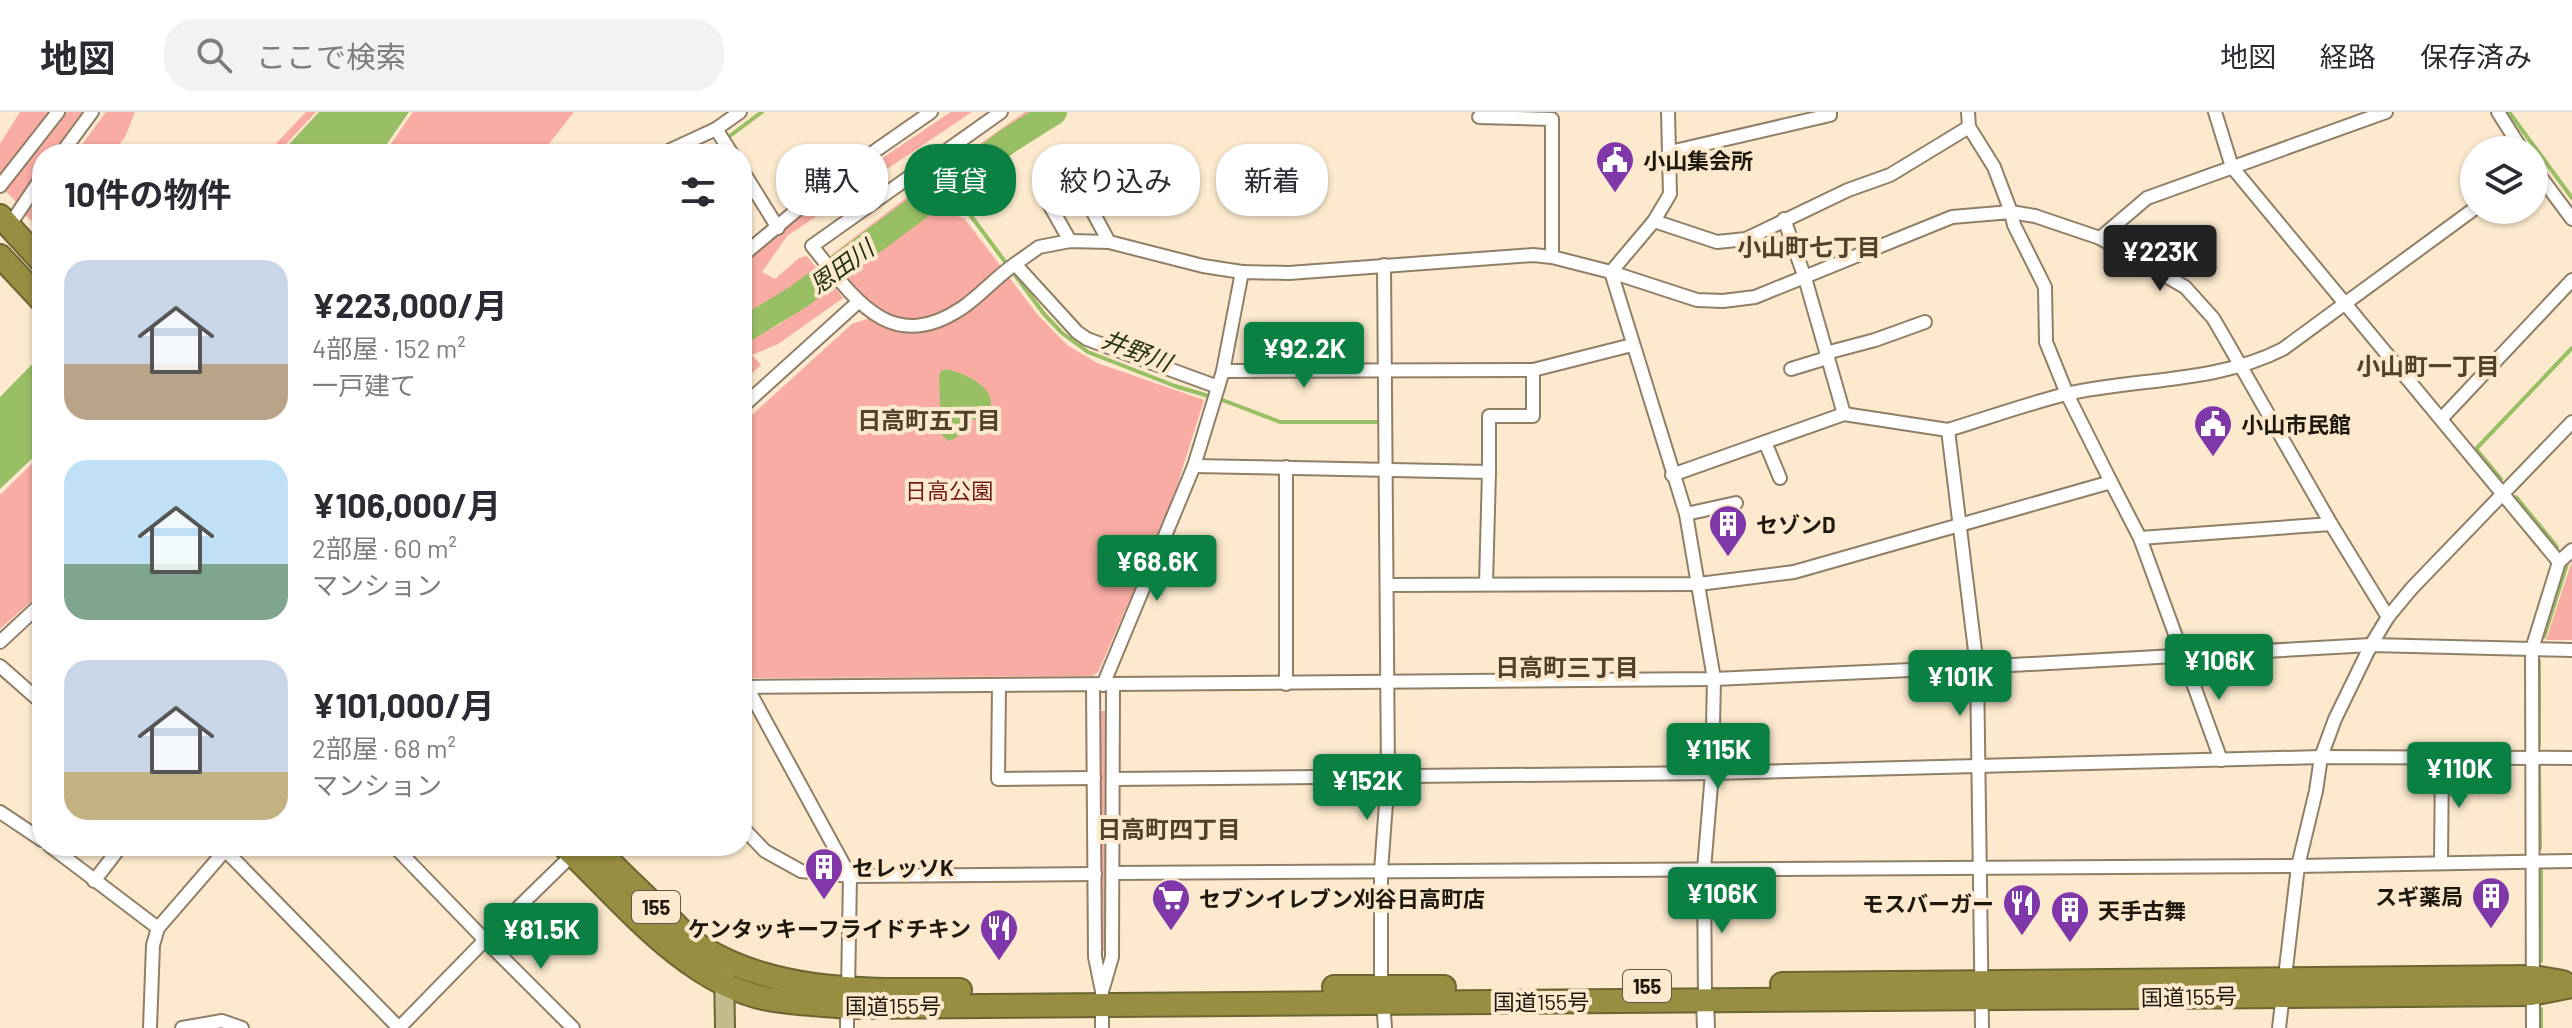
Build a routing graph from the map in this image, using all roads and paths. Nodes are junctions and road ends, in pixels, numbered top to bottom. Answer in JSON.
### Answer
{"nodes":[{"id":1,"x":58,"y":112,"type":"edge"},
{"id":2,"x":92,"y":112,"type":"edge"},
{"id":3,"x":740,"y":112,"type":"edge"},
{"id":4,"x":931,"y":112,"type":"edge"},
{"id":5,"x":1001,"y":112,"type":"edge"},
{"id":6,"x":1668,"y":112,"type":"edge"},
{"id":7,"x":1830,"y":112,"type":"edge"},
{"id":8,"x":1966,"y":112,"type":"edge"},
{"id":9,"x":2215,"y":112,"type":"edge"},
{"id":10,"x":2386,"y":112,"type":"edge"},
{"id":11,"x":2498,"y":112,"type":"edge"},
{"id":12,"x":1552,"y":116,"type":"edge"},
{"id":13,"x":1479,"y":117,"type":"dead end"},
{"id":14,"x":1969,"y":127,"type":"junction"},
{"id":15,"x":717,"y":130,"type":"junction"},
{"id":16,"x":2513,"y":136,"type":"edge"},
{"id":17,"x":33,"y":144,"type":"edge"},
{"id":18,"x":68,"y":144,"type":"edge"},
{"id":19,"x":685,"y":144,"type":"edge"},
{"id":20,"x":726,"y":144,"type":"edge"},
{"id":21,"x":32,"y":145,"type":"edge"},
{"id":22,"x":1670,"y":152,"type":"junction"},
{"id":23,"x":2232,"y":167,"type":"junction"},
{"id":24,"x":0,"y":186,"type":"edge"},
{"id":25,"x":752,"y":186,"type":"edge"},
{"id":26,"x":2548,"y":187,"type":"edge"},
{"id":27,"x":32,"y":190,"type":"edge"},
{"id":28,"x":2011,"y":212,"type":"junction"},
{"id":29,"x":1056,"y":216,"type":"edge"},
{"id":30,"x":1095,"y":216,"type":"edge"},
{"id":31,"x":1784,"y":219,"type":"junction"},
{"id":32,"x":2460,"y":219,"type":"edge"},
{"id":33,"x":2572,"y":219,"type":"edge"},
{"id":34,"x":1654,"y":221,"type":"junction"},
{"id":35,"x":6,"y":223,"type":"edge"},
{"id":36,"x":778,"y":228,"type":"junction"},
{"id":37,"x":2100,"y":238,"type":"junction"},
{"id":38,"x":1070,"y":241,"type":"junction"},
{"id":39,"x":1109,"y":242,"type":"junction"},
{"id":40,"x":752,"y":248,"type":"edge"},
{"id":41,"x":32,"y":251,"type":"edge"},
{"id":42,"x":0,"y":256,"type":"edge"},
{"id":43,"x":1552,"y":257,"type":"junction"},
{"id":44,"x":1384,"y":265,"type":"junction"},
{"id":45,"x":1011,"y":267,"type":"junction"},
{"id":46,"x":1242,"y":272,"type":"junction"},
{"id":47,"x":1611,"y":272,"type":"junction"},
{"id":48,"x":1805,"y":278,"type":"junction"},
{"id":49,"x":2572,"y":280,"type":"edge"},
{"id":50,"x":32,"y":290,"type":"edge"},
{"id":51,"x":853,"y":298,"type":"junction"},
{"id":52,"x":2345,"y":302,"type":"junction"},
{"id":53,"x":1925,"y":322,"type":"dead end"},
{"id":54,"x":1632,"y":345,"type":"junction"},
{"id":55,"x":1827,"y":356,"type":"junction"},
{"id":56,"x":2239,"y":366,"type":"junction"},
{"id":57,"x":1791,"y":369,"type":"dead end"},
{"id":58,"x":1533,"y":370,"type":"junction"},
{"id":59,"x":1223,"y":371,"type":"junction"},
{"id":60,"x":1385,"y":372,"type":"junction"},
{"id":61,"x":1216,"y":394,"type":"junction"},
{"id":62,"x":2067,"y":394,"type":"junction"},
{"id":63,"x":752,"y":397,"type":"edge"},
{"id":64,"x":1844,"y":414,"type":"junction"},
{"id":65,"x":2442,"y":418,"type":"junction"},
{"id":66,"x":2572,"y":422,"type":"edge"},
{"id":67,"x":1948,"y":430,"type":"junction"},
{"id":68,"x":1765,"y":442,"type":"junction"},
{"id":69,"x":1194,"y":466,"type":"junction"},
{"id":70,"x":1286,"y":467,"type":"junction"},
{"id":71,"x":1387,"y":470,"type":"junction"},
{"id":72,"x":1489,"y":472,"type":"junction"},
{"id":73,"x":1672,"y":475,"type":"junction"},
{"id":74,"x":1780,"y":478,"type":"dead end"},
{"id":75,"x":2111,"y":482,"type":"junction"},
{"id":76,"x":2503,"y":494,"type":"junction"},
{"id":77,"x":1736,"y":503,"type":"dead end"},
{"id":78,"x":1686,"y":514,"type":"junction"},
{"id":79,"x":2331,"y":524,"type":"junction"},
{"id":80,"x":1961,"y":525,"type":"junction"},
{"id":81,"x":2140,"y":538,"type":"junction"},
{"id":82,"x":2572,"y":550,"type":"edge"},
{"id":83,"x":2559,"y":562,"type":"junction"},
{"id":84,"x":1486,"y":584,"type":"junction"},
{"id":85,"x":1699,"y":584,"type":"junction"},
{"id":86,"x":1387,"y":585,"type":"junction"},
{"id":87,"x":32,"y":612,"type":"edge"},
{"id":88,"x":2388,"y":617,"type":"junction"},
{"id":89,"x":0,"y":642,"type":"edge"},
{"id":90,"x":2371,"y":645,"type":"junction"},
{"id":91,"x":2532,"y":649,"type":"junction"},
{"id":92,"x":2572,"y":650,"type":"edge"},
{"id":93,"x":2184,"y":656,"type":"junction"},
{"id":94,"x":0,"y":666,"type":"edge"},
{"id":95,"x":1977,"y":667,"type":"junction"},
{"id":96,"x":1714,"y":679,"type":"junction"},
{"id":97,"x":1387,"y":682,"type":"junction"},
{"id":98,"x":1286,"y":684,"type":"junction"},
{"id":99,"x":752,"y":685,"type":"edge"},
{"id":100,"x":999,"y":685,"type":"junction"},
{"id":101,"x":1103,"y":685,"type":"junction"},
{"id":102,"x":32,"y":694,"type":"edge"},
{"id":103,"x":752,"y":701,"type":"edge"},
{"id":104,"x":2321,"y":757,"type":"junction"},
{"id":105,"x":2442,"y":757,"type":"junction"},
{"id":106,"x":2532,"y":757,"type":"junction"},
{"id":107,"x":2572,"y":758,"type":"edge"},
{"id":108,"x":2221,"y":760,"type":"junction"},
{"id":109,"x":1979,"y":767,"type":"junction"},
{"id":110,"x":1712,"y":773,"type":"junction"},
{"id":111,"x":1388,"y":776,"type":"junction"},
{"id":112,"x":1094,"y":778,"type":"junction"},
{"id":113,"x":1113,"y":779,"type":"junction"},
{"id":114,"x":0,"y":812,"type":"edge"},
{"id":115,"x":32,"y":833,"type":"edge"},
{"id":116,"x":752,"y":837,"type":"edge"},
{"id":117,"x":63,"y":856,"type":"edge"},
{"id":118,"x":113,"y":856,"type":"edge"},
{"id":119,"x":218,"y":856,"type":"edge"},
{"id":120,"x":234,"y":856,"type":"edge"},
{"id":121,"x":404,"y":856,"type":"edge"},
{"id":122,"x":570,"y":856,"type":"edge"},
{"id":123,"x":584,"y":856,"type":"edge"},
{"id":124,"x":587,"y":856,"type":"edge"},
{"id":125,"x":2531,"y":861,"type":"junction"},
{"id":126,"x":2572,"y":861,"type":"edge"},
{"id":127,"x":2441,"y":863,"type":"junction"},
{"id":128,"x":2298,"y":866,"type":"junction"},
{"id":129,"x":1980,"y":867,"type":"junction"},
{"id":130,"x":1704,"y":869,"type":"junction"},
{"id":131,"x":1381,"y":871,"type":"junction"},
{"id":132,"x":1113,"y":873,"type":"junction"},
{"id":133,"x":1095,"y":874,"type":"junction"},
{"id":134,"x":850,"y":876,"type":"junction"},
{"id":135,"x":94,"y":881,"type":"junction"},
{"id":136,"x":158,"y":928,"type":"junction"},
{"id":137,"x":485,"y":940,"type":"junction"},
{"id":138,"x":725,"y":960,"type":"junction"},
{"id":139,"x":724,"y":984,"type":"junction"},
{"id":140,"x":2532,"y":985,"type":"junction"},
{"id":141,"x":2572,"y":985,"type":"edge"},
{"id":142,"x":2283,"y":988,"type":"junction"},
{"id":143,"x":1981,"y":990,"type":"junction"},
{"id":144,"x":1384,"y":994,"type":"junction"},
{"id":145,"x":1704,"y":994,"type":"junction"},
{"id":146,"x":1102,"y":997,"type":"junction"},
{"id":147,"x":847,"y":1008,"type":"edge"},
{"id":148,"x":150,"y":1028,"type":"edge"},
{"id":149,"x":182,"y":1028,"type":"edge"},
{"id":150,"x":242,"y":1028,"type":"edge"},
{"id":151,"x":573,"y":1028,"type":"edge"},
{"id":152,"x":725,"y":1028,"type":"edge"},
{"id":153,"x":1102,"y":1028,"type":"edge"},
{"id":154,"x":1385,"y":1028,"type":"edge"},
{"id":155,"x":1706,"y":1028,"type":"edge"},
{"id":156,"x":1982,"y":1028,"type":"edge"},
{"id":157,"x":2279,"y":1028,"type":"edge"},
{"id":158,"x":2533,"y":1028,"type":"edge"}],
"edges":[{"from":1,"to":17,"type":"street"},
{"from":2,"to":18,"type":"street"},
{"from":3,"to":15,"type":"street"},
{"from":4,"to":36,"type":"street"},
{"from":5,"to":51,"type":"street"},
{"from":6,"to":22,"type":"street"},
{"from":7,"to":22,"type":"street"},
{"from":8,"to":14,"type":"street"},
{"from":9,"to":23,"type":"street"},
{"from":10,"to":23,"type":"street"},
{"from":11,"to":16,"type":"street"},
{"from":12,"to":13,"type":"street"},
{"from":12,"to":43,"type":"street"},
{"from":14,"to":28,"type":"street"},
{"from":14,"to":31,"type":"street"},
{"from":15,"to":19,"type":"street"},
{"from":15,"to":20,"type":"street"},
{"from":21,"to":24,"type":"street"},
{"from":22,"to":34,"type":"street"},
{"from":23,"to":37,"type":"street"},
{"from":23,"to":52,"type":"street"},
{"from":25,"to":36,"type":"street"},
{"from":26,"to":33,"type":"street"},
{"from":27,"to":35,"type":"street"},
{"from":28,"to":37,"type":"street"},
{"from":28,"to":48,"type":"street"},
{"from":28,"to":62,"type":"street"},
{"from":29,"to":38,"type":"street"},
{"from":30,"to":39,"type":"street"},
{"from":31,"to":34,"type":"street"},
{"from":31,"to":48,"type":"street"},
{"from":32,"to":52,"type":"street"},
{"from":34,"to":47,"type":"street"},
{"from":35,"to":41,"type":"highway"},
{"from":36,"to":40,"type":"street"},
{"from":37,"to":56,"type":"street"},
{"from":38,"to":39,"type":"street"},
{"from":38,"to":45,"type":"street"},
{"from":39,"to":46,"type":"street"},
{"from":42,"to":50,"type":"highway"},
{"from":43,"to":44,"type":"street"},
{"from":43,"to":47,"type":"street"},
{"from":44,"to":46,"type":"street"},
{"from":44,"to":60,"type":"street"},
{"from":45,"to":51,"type":"street"},
{"from":45,"to":61,"type":"street"},
{"from":46,"to":59,"type":"street"},
{"from":47,"to":48,"type":"street"},
{"from":47,"to":54,"type":"street"},
{"from":48,"to":55,"type":"street"},
{"from":49,"to":65,"type":"street"},
{"from":51,"to":63,"type":"street"},
{"from":52,"to":56,"type":"street"},
{"from":52,"to":65,"type":"street"},
{"from":53,"to":55,"type":"street"},
{"from":54,"to":58,"type":"street"},
{"from":54,"to":73,"type":"street"},
{"from":55,"to":57,"type":"street"},
{"from":55,"to":64,"type":"street"},
{"from":56,"to":62,"type":"street"},
{"from":56,"to":79,"type":"street"},
{"from":58,"to":60,"type":"street"},
{"from":58,"to":72,"type":"street"},
{"from":59,"to":60,"type":"street"},
{"from":59,"to":61,"type":"street"},
{"from":60,"to":71,"type":"street"},
{"from":61,"to":69,"type":"street"},
{"from":62,"to":67,"type":"street"},
{"from":62,"to":75,"type":"street"},
{"from":64,"to":67,"type":"street"},
{"from":64,"to":68,"type":"street"},
{"from":65,"to":76,"type":"street"},
{"from":66,"to":76,"type":"street"},
{"from":67,"to":80,"type":"street"},
{"from":68,"to":73,"type":"street"},
{"from":68,"to":74,"type":"street"},
{"from":69,"to":70,"type":"street"},
{"from":69,"to":101,"type":"street"},
{"from":70,"to":71,"type":"street"},
{"from":70,"to":98,"type":"street"},
{"from":71,"to":72,"type":"street"},
{"from":71,"to":86,"type":"street"},
{"from":72,"to":84,"type":"street"},
{"from":73,"to":78,"type":"street"},
{"from":75,"to":80,"type":"street"},
{"from":75,"to":81,"type":"street"},
{"from":76,"to":83,"type":"street"},
{"from":76,"to":88,"type":"street"},
{"from":77,"to":78,"type":"street"},
{"from":78,"to":85,"type":"street"},
{"from":79,"to":81,"type":"street"},
{"from":79,"to":88,"type":"street"},
{"from":80,"to":85,"type":"street"},
{"from":80,"to":95,"type":"street"},
{"from":81,"to":93,"type":"street"},
{"from":82,"to":83,"type":"street"},
{"from":83,"to":91,"type":"street"},
{"from":84,"to":85,"type":"street"},
{"from":84,"to":86,"type":"street"},
{"from":85,"to":96,"type":"street"},
{"from":86,"to":97,"type":"street"},
{"from":87,"to":89,"type":"street"},
{"from":88,"to":90,"type":"street"},
{"from":90,"to":91,"type":"street"},
{"from":90,"to":93,"type":"street"},
{"from":90,"to":104,"type":"street"},
{"from":91,"to":92,"type":"street"},
{"from":91,"to":106,"type":"street"},
{"from":93,"to":95,"type":"street"},
{"from":93,"to":108,"type":"street"},
{"from":94,"to":102,"type":"street"},
{"from":95,"to":96,"type":"street"},
{"from":95,"to":109,"type":"street"},
{"from":96,"to":97,"type":"street"},
{"from":96,"to":110,"type":"street"},
{"from":97,"to":98,"type":"street"},
{"from":97,"to":111,"type":"street"},
{"from":98,"to":101,"type":"street"},
{"from":99,"to":100,"type":"street"},
{"from":100,"to":101,"type":"street"},
{"from":100,"to":112,"type":"street"},
{"from":101,"to":112,"type":"street"},
{"from":101,"to":113,"type":"street"},
{"from":103,"to":134,"type":"street"},
{"from":104,"to":105,"type":"street"},
{"from":104,"to":108,"type":"street"},
{"from":104,"to":128,"type":"street"},
{"from":105,"to":106,"type":"street"},
{"from":105,"to":127,"type":"street"},
{"from":106,"to":107,"type":"street"},
{"from":106,"to":125,"type":"street"},
{"from":108,"to":109,"type":"street"},
{"from":109,"to":110,"type":"street"},
{"from":109,"to":129,"type":"street"},
{"from":110,"to":111,"type":"street"},
{"from":110,"to":130,"type":"street"},
{"from":111,"to":113,"type":"street"},
{"from":111,"to":131,"type":"street"},
{"from":112,"to":133,"type":"street"},
{"from":113,"to":132,"type":"street"},
{"from":114,"to":115,"type":"street"},
{"from":116,"to":134,"type":"street"},
{"from":117,"to":135,"type":"street"},
{"from":118,"to":135,"type":"street"},
{"from":119,"to":136,"type":"street"},
{"from":120,"to":137,"type":"street"},
{"from":121,"to":137,"type":"street"},
{"from":122,"to":137,"type":"street"},
{"from":123,"to":139,"type":"highway","name":"国道155号","number":"155"},
{"from":124,"to":138,"type":"highway","name":"国道155号","number":"155"},
{"from":125,"to":126,"type":"street"},
{"from":125,"to":127,"type":"street"},
{"from":125,"to":140,"type":"street"},
{"from":127,"to":128,"type":"street"},
{"from":128,"to":129,"type":"street"},
{"from":128,"to":142,"type":"street"},
{"from":129,"to":130,"type":"street"},
{"from":129,"to":143,"type":"street"},
{"from":130,"to":131,"type":"street"},
{"from":130,"to":145,"type":"street"},
{"from":131,"to":132,"type":"street"},
{"from":131,"to":144,"type":"street"},
{"from":132,"to":146,"type":"street"},
{"from":133,"to":134,"type":"street"},
{"from":133,"to":146,"type":"street"},
{"from":134,"to":147,"type":"street"},
{"from":135,"to":136,"type":"street"},
{"from":136,"to":148,"type":"street"},
{"from":137,"to":151,"type":"street"},
{"from":138,"to":139,"type":"main road"},
{"from":138,"to":147,"type":"highway","name":"国道155号","number":"155"},
{"from":139,"to":147,"type":"highway","name":"国道155号","number":"155"},
{"from":139,"to":152,"type":"main road"},
{"from":140,"to":141,"type":"highway","name":"国道155号","number":"155"},
{"from":140,"to":142,"type":"highway","name":"国道155号","number":"155"},
{"from":140,"to":158,"type":"street"},
{"from":142,"to":143,"type":"highway","name":"国道155号","number":"155"},
{"from":142,"to":157,"type":"street"},
{"from":143,"to":145,"type":"highway","name":"国道155号","number":"155"},
{"from":143,"to":156,"type":"street"},
{"from":144,"to":145,"type":"highway","name":"国道155号","number":"155"},
{"from":144,"to":146,"type":"highway","name":"国道155号","number":"155"},
{"from":144,"to":154,"type":"street"},
{"from":145,"to":155,"type":"street"},
{"from":146,"to":147,"type":"highway","name":"国道155号","number":"155"},
{"from":146,"to":153,"type":"street"},
{"from":149,"to":150,"type":"street"}]}
